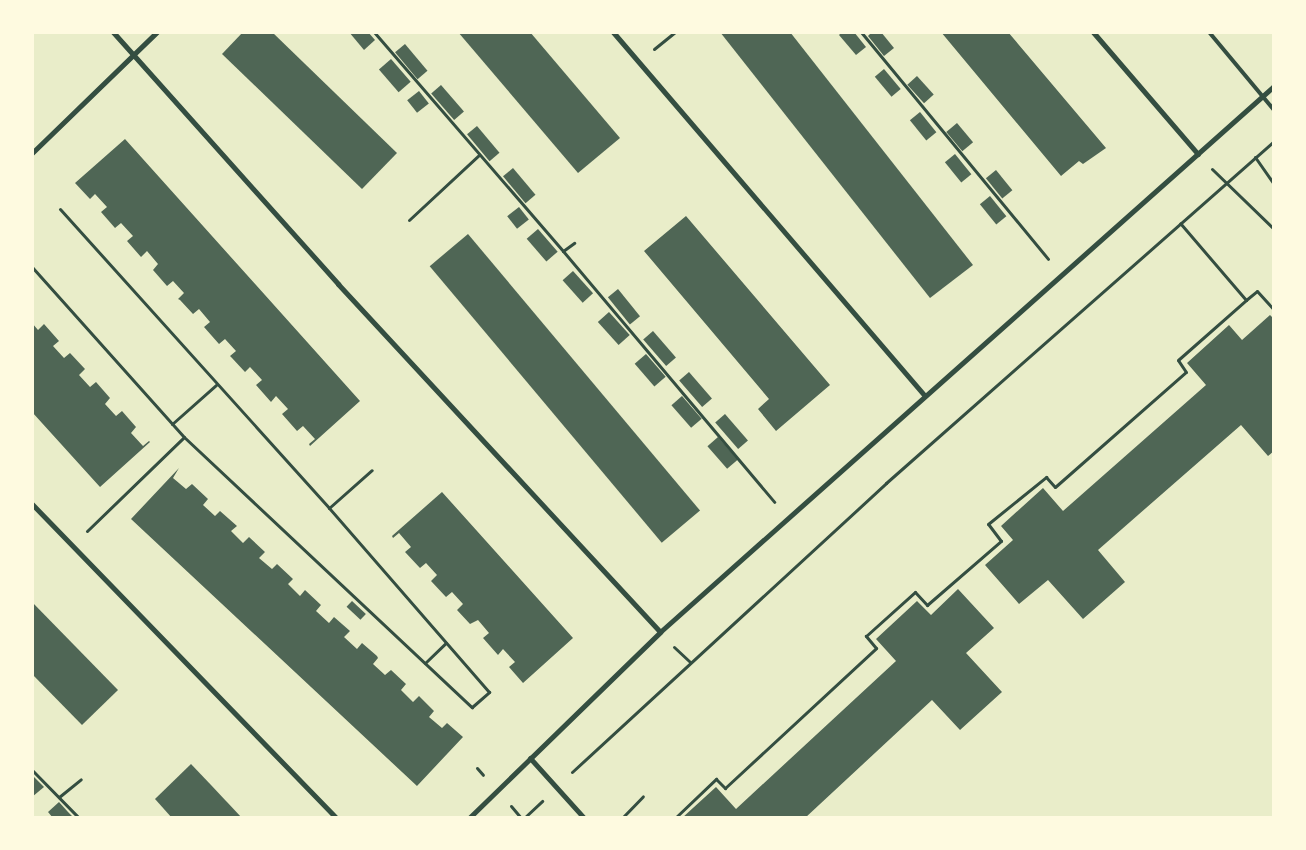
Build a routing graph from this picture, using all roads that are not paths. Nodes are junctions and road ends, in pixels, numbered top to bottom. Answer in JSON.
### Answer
{"nodes":[{"id":1,"x":113,"y":32,"type":"edge"},
{"id":2,"x":156,"y":32,"type":"edge"},
{"id":3,"x":613,"y":32,"type":"edge"},
{"id":4,"x":1093,"y":32,"type":"edge"},
{"id":5,"x":1209,"y":32,"type":"edge"},
{"id":6,"x":133,"y":55,"type":"junction"},
{"id":7,"x":1274,"y":86,"type":"edge"},
{"id":8,"x":1262,"y":97,"type":"junction"},
{"id":9,"x":1274,"y":110,"type":"edge"},
{"id":10,"x":32,"y":153,"type":"edge"},
{"id":11,"x":1198,"y":154,"type":"junction"},
{"id":12,"x":924,"y":395,"type":"junction"},
{"id":13,"x":32,"y":504,"type":"edge"},
{"id":14,"x":660,"y":632,"type":"junction"},
{"id":15,"x":530,"y":758,"type":"junction"},
{"id":16,"x":336,"y":818,"type":"edge"},
{"id":17,"x":469,"y":818,"type":"edge"},
{"id":18,"x":584,"y":818,"type":"edge"}],
"edges":[{"from":1,"to":6,"type":"street"},
{"from":2,"to":6,"type":"street"},
{"from":3,"to":12,"type":"street"},
{"from":4,"to":11,"type":"street"},
{"from":5,"to":8,"type":"lane"},
{"from":6,"to":10,"type":"street"},
{"from":6,"to":14,"type":"street"},
{"from":7,"to":8,"type":"street"},
{"from":8,"to":9,"type":"lane"},
{"from":8,"to":11,"type":"street"},
{"from":11,"to":12,"type":"street"},
{"from":12,"to":14,"type":"street"},
{"from":13,"to":16,"type":"street"},
{"from":14,"to":15,"type":"street"},
{"from":15,"to":17,"type":"street"},
{"from":15,"to":18,"type":"street"}]}
